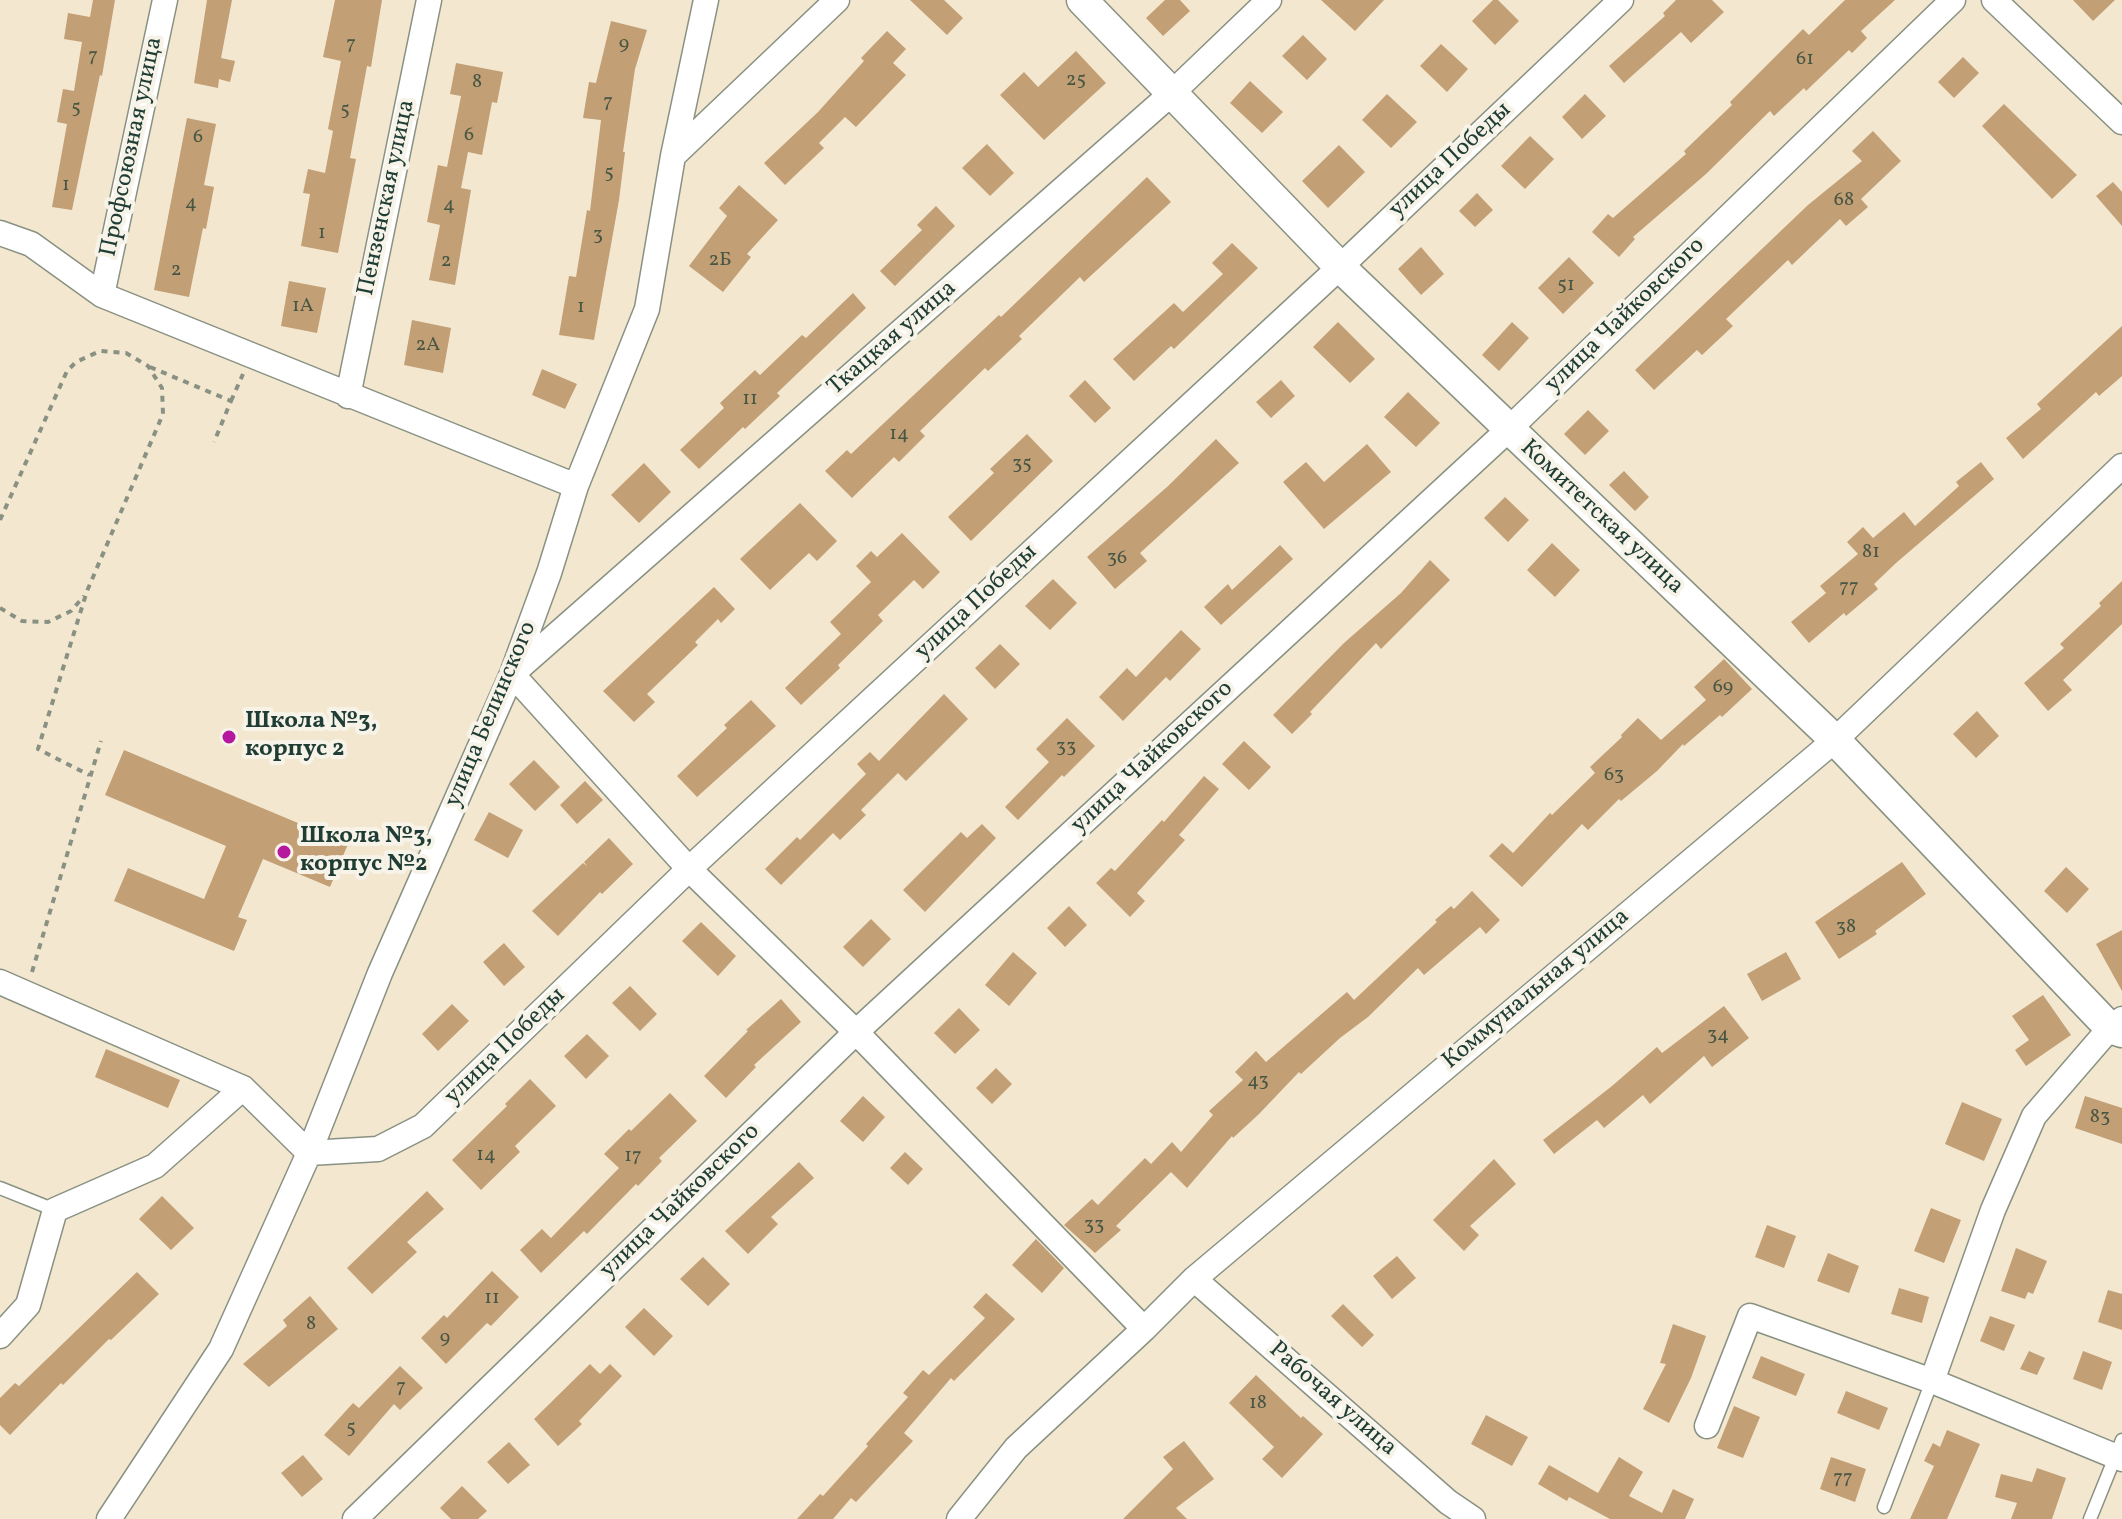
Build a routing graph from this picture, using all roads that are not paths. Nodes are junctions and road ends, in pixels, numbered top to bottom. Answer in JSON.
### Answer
{"nodes":[{"id":1,"x":165,"y":0,"type":"edge"},
{"id":2,"x":429,"y":0,"type":"edge"},
{"id":3,"x":706,"y":0,"type":"edge"},
{"id":4,"x":837,"y":0,"type":"edge"},
{"id":5,"x":1082,"y":0,"type":"edge"},
{"id":6,"x":1269,"y":0,"type":"edge"},
{"id":7,"x":1621,"y":0,"type":"edge"},
{"id":8,"x":1953,"y":0,"type":"edge"},
{"id":9,"x":1994,"y":0,"type":"edge"},
{"id":10,"x":1172,"y":93,"type":"junction"},
{"id":11,"x":2122,"y":122,"type":"edge"},
{"id":12,"x":673,"y":156,"type":"junction"},
{"id":13,"x":0,"y":233,"type":"edge"},
{"id":14,"x":1340,"y":267,"type":"junction"},
{"id":15,"x":102,"y":295,"type":"junction"},
{"id":16,"x":348,"y":396,"type":"junction"},
{"id":17,"x":1508,"y":430,"type":"junction"},
{"id":18,"x":2122,"y":466,"type":"edge"},
{"id":19,"x":576,"y":486,"type":"junction"},
{"id":20,"x":512,"y":674,"type":"junction"},
{"id":21,"x":1835,"y":740,"type":"junction"},
{"id":22,"x":689,"y":869,"type":"junction"},
{"id":23,"x":0,"y":982,"type":"edge"},
{"id":24,"x":2118,"y":1026,"type":"edge"},
{"id":25,"x":856,"y":1032,"type":"junction"},
{"id":26,"x":243,"y":1088,"type":"junction"},
{"id":27,"x":309,"y":1153,"type":"junction"},
{"id":28,"x":0,"y":1188,"type":"edge"},
{"id":29,"x":55,"y":1210,"type":"junction"},
{"id":30,"x":1194,"y":1279,"type":"junction"},
{"id":31,"x":1144,"y":1329,"type":"junction"},
{"id":32,"x":0,"y":1336,"type":"edge"},
{"id":33,"x":1932,"y":1381,"type":"junction"},
{"id":34,"x":1707,"y":1426,"type":"dead end"},
{"id":35,"x":2120,"y":1452,"type":"edge"},
{"id":36,"x":1884,"y":1507,"type":"dead end"},
{"id":37,"x":109,"y":1519,"type":"edge"},
{"id":38,"x":355,"y":1519,"type":"edge"},
{"id":39,"x":959,"y":1519,"type":"edge"},
{"id":40,"x":1473,"y":1519,"type":"edge"},
{"id":41,"x":2090,"y":1519,"type":"edge"}],
"edges":[{"from":1,"to":15,"type":"street","name":"Профсоюзная улица"},
{"from":2,"to":16,"type":"street","name":"Пензенская улица"},
{"from":3,"to":12,"type":"street","name":"улица Белинского"},
{"from":4,"to":12,"type":"street"},
{"from":5,"to":10,"type":"street","name":"Комитетская улица"},
{"from":6,"to":10,"type":"street","name":"Ткацкая улица"},
{"from":7,"to":14,"type":"street","name":"улица Победы"},
{"from":8,"to":17,"type":"street","name":"улица Чайковского"},
{"from":9,"to":11,"type":"street"},
{"from":10,"to":14,"type":"street","name":"Комитетская улица"},
{"from":10,"to":20,"type":"street","name":"Ткацкая улица"},
{"from":12,"to":19,"type":"street","name":"улица Белинского"},
{"from":13,"to":15,"type":"street"},
{"from":14,"to":17,"type":"street","name":"Комитетская улица"},
{"from":14,"to":22,"type":"street","name":"улица Победы"},
{"from":15,"to":16,"type":"street"},
{"from":16,"to":19,"type":"street"},
{"from":17,"to":21,"type":"street","name":"Комитетская улица"},
{"from":17,"to":25,"type":"street","name":"улица Чайковского"},
{"from":18,"to":21,"type":"street","name":"Коммунальная улица"},
{"from":19,"to":20,"type":"street","name":"улица Белинского"},
{"from":20,"to":22,"type":"street"},
{"from":20,"to":27,"type":"street","name":"улица Белинского"},
{"from":21,"to":24,"type":"street","name":"Комитетская улица"},
{"from":21,"to":30,"type":"street","name":"Коммунальная улица"},
{"from":22,"to":25,"type":"street"},
{"from":22,"to":27,"type":"street","name":"улица Победы"},
{"from":23,"to":26,"type":"street"},
{"from":24,"to":33,"type":"street"},
{"from":25,"to":31,"type":"street"},
{"from":25,"to":38,"type":"street","name":"улица Чайковского"},
{"from":26,"to":27,"type":"street"},
{"from":26,"to":29,"type":"street"},
{"from":27,"to":37,"type":"street","name":"улица Белинского"},
{"from":28,"to":29,"type":"lane"},
{"from":29,"to":32,"type":"street"},
{"from":30,"to":31,"type":"street","name":"Коммунальная улица"},
{"from":30,"to":40,"type":"street","name":"Рабочая улица"},
{"from":31,"to":39,"type":"street","name":"Коммунальная улица"},
{"from":33,"to":34,"type":"street"},
{"from":33,"to":35,"type":"street"},
{"from":33,"to":36,"type":"lane"},
{"from":35,"to":41,"type":"lane"}]}
